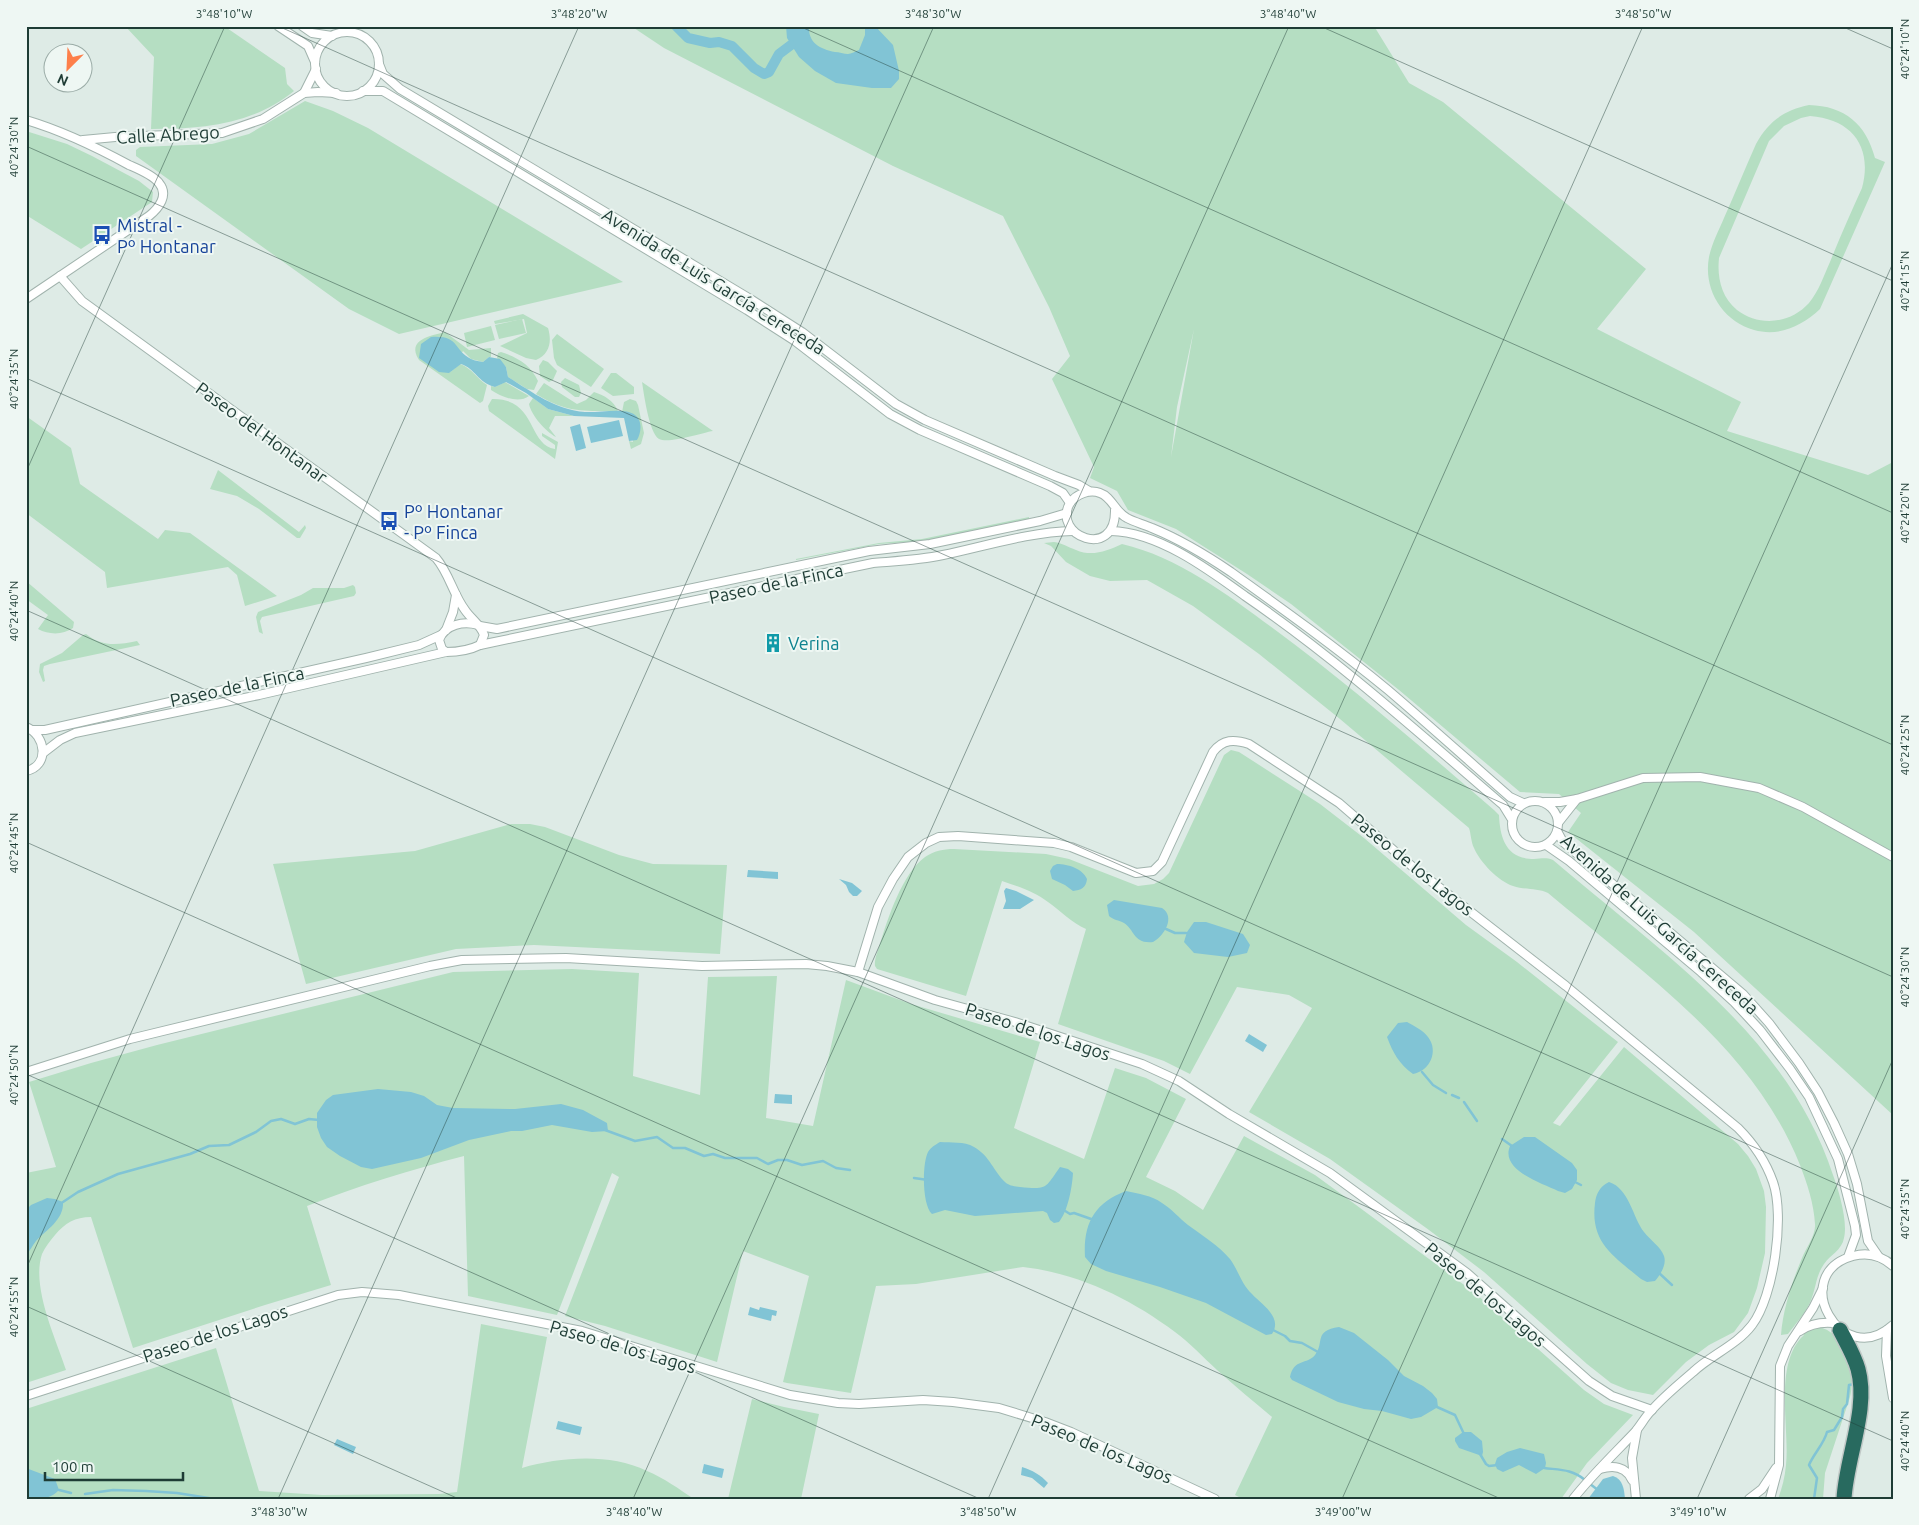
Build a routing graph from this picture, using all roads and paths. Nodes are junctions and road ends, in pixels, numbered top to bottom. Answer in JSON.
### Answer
{"nodes":[{"id":1,"x":278,"y":26,"type":"edge"},
{"id":2,"x":302,"y":26,"type":"edge"},
{"id":3,"x":332,"y":36,"type":"junction"},
{"id":4,"x":379,"y":64,"type":"junction"},
{"id":5,"x":316,"y":65,"type":"junction"},
{"id":6,"x":363,"y":91,"type":"junction"},
{"id":7,"x":304,"y":93,"type":"junction"},
{"id":8,"x":336,"y":93,"type":"junction"},
{"id":9,"x":26,"y":120,"type":"edge"},
{"id":10,"x":83,"y":140,"type":"junction"},
{"id":11,"x":60,"y":276,"type":"junction"},
{"id":12,"x":26,"y":299,"type":"edge"},
{"id":13,"x":1089,"y":491,"type":"junction"},
{"id":14,"x":1070,"y":503,"type":"junction"},
{"id":15,"x":1116,"y":510,"type":"junction"},
{"id":16,"x":1067,"y":513,"type":"junction"},
{"id":17,"x":1111,"y":530,"type":"junction"},
{"id":18,"x":1073,"y":531,"type":"junction"},
{"id":19,"x":456,"y":595,"type":"junction"},
{"id":20,"x":479,"y":626,"type":"junction"},
{"id":21,"x":444,"y":632,"type":"junction"},
{"id":22,"x":480,"y":645,"type":"junction"},
{"id":23,"x":446,"y":652,"type":"junction"},
{"id":24,"x":28,"y":727,"type":"edge"},
{"id":25,"x":43,"y":753,"type":"junction"},
{"id":26,"x":26,"y":771,"type":"edge"},
{"id":27,"x":1577,"y":799,"type":"junction"},
{"id":28,"x":1545,"y":802,"type":"junction"},
{"id":29,"x":1523,"y":803,"type":"junction"},
{"id":30,"x":1511,"y":818,"type":"junction"},
{"id":31,"x":1558,"y":822,"type":"junction"},
{"id":32,"x":1557,"y":831,"type":"junction"},
{"id":33,"x":1546,"y":845,"type":"junction"},
{"id":34,"x":1893,"y":857,"type":"edge"},
{"id":35,"x":858,"y":972,"type":"junction"},
{"id":36,"x":26,"y":1072,"type":"edge"},
{"id":37,"x":1848,"y":1257,"type":"junction"},
{"id":38,"x":1878,"y":1257,"type":"junction"},
{"id":39,"x":1893,"y":1266,"type":"edge"},
{"id":40,"x":1823,"y":1288,"type":"junction"},
{"id":41,"x":1837,"y":1326,"type":"junction"},
{"id":42,"x":1890,"y":1328,"type":"edge"},
{"id":43,"x":1796,"y":1334,"type":"junction"},
{"id":44,"x":26,"y":1396,"type":"edge"},
{"id":45,"x":1893,"y":1398,"type":"edge"},
{"id":46,"x":1652,"y":1410,"type":"junction"},
{"id":47,"x":1637,"y":1430,"type":"junction"},
{"id":48,"x":1779,"y":1465,"type":"junction"},
{"id":49,"x":1598,"y":1469,"type":"junction"},
{"id":50,"x":1634,"y":1484,"type":"junction"},
{"id":51,"x":1753,"y":1498,"type":"edge"},
{"id":52,"x":1215,"y":1499,"type":"edge"},
{"id":53,"x":1573,"y":1499,"type":"edge"},
{"id":54,"x":1636,"y":1499,"type":"edge"},
{"id":55,"x":1770,"y":1499,"type":"edge"},
{"id":56,"x":1844,"y":1499,"type":"edge"}],
"edges":[{"from":1,"to":5,"type":"street"},
{"from":2,"to":3,"type":"street"},
{"from":3,"to":4,"type":"street"},
{"from":3,"to":5,"type":"street"},
{"from":4,"to":6,"type":"street"},
{"from":4,"to":13,"type":"street","name":"Avenida de Luis García Cereceda"},
{"from":5,"to":7,"type":"street"},
{"from":5,"to":8,"type":"street"},
{"from":6,"to":8,"type":"street"},
{"from":6,"to":14,"type":"street","name":"Avenida de Luis García Cereceda"},
{"from":7,"to":8,"type":"street"},
{"from":7,"to":10,"type":"street","name":"Calle Abrego"},
{"from":9,"to":10,"type":"street","name":"Calle Abrego"},
{"from":10,"to":11,"type":"street"},
{"from":11,"to":12,"type":"street"},
{"from":11,"to":19,"type":"street","name":"Paseo del Hontanar"},
{"from":13,"to":14,"type":"street"},
{"from":13,"to":15,"type":"street"},
{"from":14,"to":16,"type":"street"},
{"from":15,"to":17,"type":"street"},
{"from":15,"to":29,"type":"street"},
{"from":16,"to":18,"type":"street"},
{"from":16,"to":20,"type":"street","name":"Paseo de la Finca"},
{"from":17,"to":18,"type":"street"},
{"from":17,"to":30,"type":"street"},
{"from":18,"to":22,"type":"street","name":"Paseo de la Finca"},
{"from":19,"to":20,"type":"street","name":"Paseo del Hontanar"},
{"from":19,"to":21,"type":"street"},
{"from":20,"to":21,"type":"street","name":"Paseo de la Finca"},
{"from":20,"to":22,"type":"street"},
{"from":21,"to":23,"type":"street"},
{"from":21,"to":24,"type":"street","name":"Paseo de la Finca"},
{"from":22,"to":23,"type":"street","name":"Paseo de la Finca"},
{"from":23,"to":25,"type":"street","name":"Paseo de la Finca"},
{"from":24,"to":25,"type":"street"},
{"from":25,"to":26,"type":"street","name":"Paseo de la Finca"},
{"from":27,"to":28,"type":"street"},
{"from":27,"to":31,"type":"street"},
{"from":27,"to":34,"type":"street"},
{"from":28,"to":29,"type":"street"},
{"from":28,"to":31,"type":"street"},
{"from":29,"to":30,"type":"street"},
{"from":30,"to":33,"type":"street"},
{"from":31,"to":32,"type":"street"},
{"from":32,"to":33,"type":"street"},
{"from":32,"to":38,"type":"street","name":"Avenida de Luis García Cereceda"},
{"from":33,"to":37,"type":"street","name":"Avenida de Luis García Cereceda"},
{"from":35,"to":36,"type":"street","name":"Paseo de los Lagos"},
{"from":35,"to":46,"type":"street","name":"Paseo de los Lagos"},
{"from":35,"to":46,"type":"street","name":"Paseo de los Lagos"},
{"from":37,"to":38,"type":"street"},
{"from":37,"to":40,"type":"street"},
{"from":38,"to":39,"type":"street"},
{"from":40,"to":41,"type":"street"},
{"from":40,"to":43,"type":"street"},
{"from":41,"to":42,"type":"street"},
{"from":41,"to":43,"type":"street"},
{"from":41,"to":56,"type":"highway"},
{"from":42,"to":45,"type":"street"},
{"from":43,"to":48,"type":"street"},
{"from":44,"to":52,"type":"street","name":"Paseo de los Lagos"},
{"from":46,"to":47,"type":"street","name":"Paseo de los Lagos"},
{"from":47,"to":49,"type":"street","name":"Paseo de los Lagos"},
{"from":47,"to":50,"type":"street","name":"Paseo de los Lagos"},
{"from":48,"to":51,"type":"street"},
{"from":48,"to":55,"type":"street"},
{"from":49,"to":50,"type":"street"},
{"from":49,"to":53,"type":"street","name":"Paseo de los Lagos"},
{"from":50,"to":54,"type":"street","name":"Paseo de los Lagos"}]}
